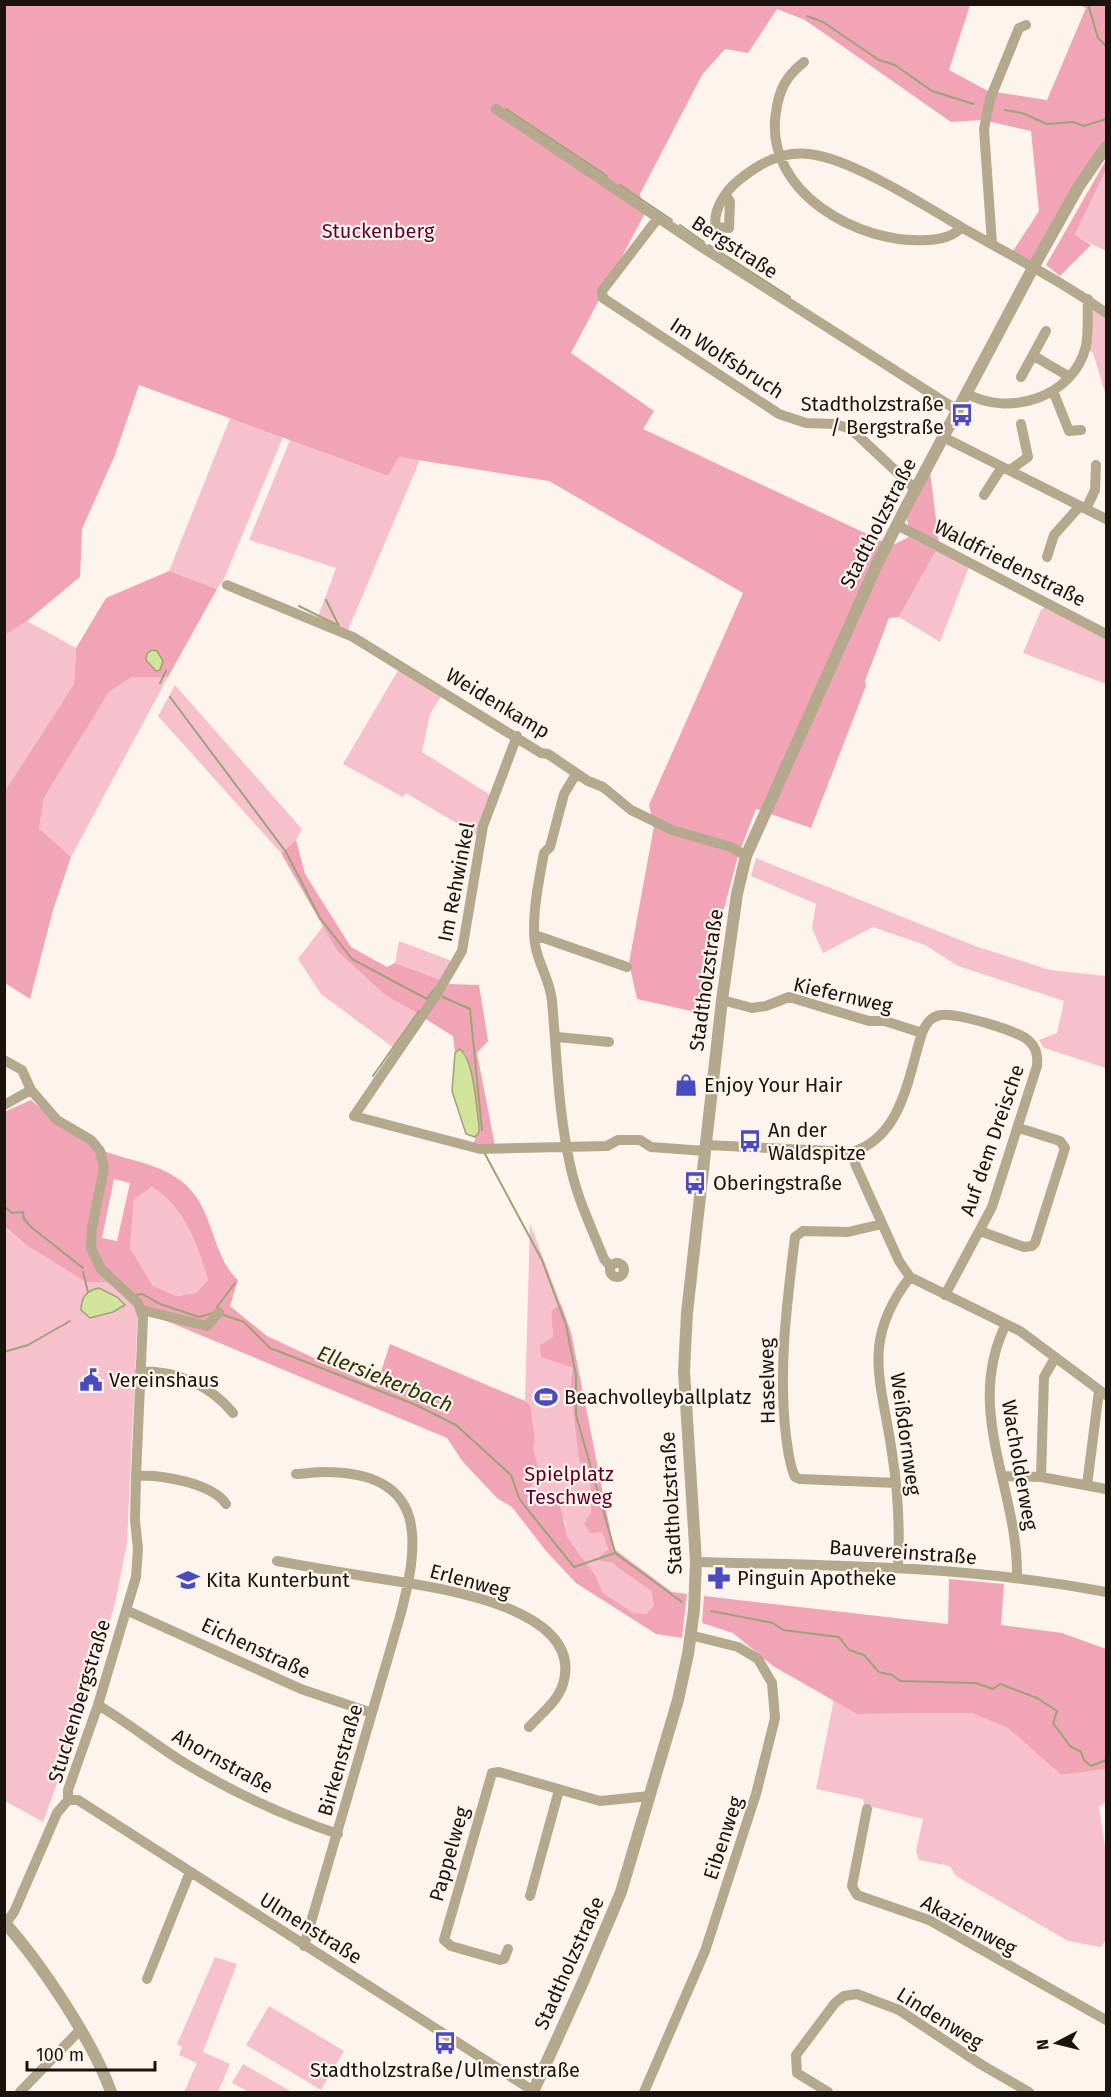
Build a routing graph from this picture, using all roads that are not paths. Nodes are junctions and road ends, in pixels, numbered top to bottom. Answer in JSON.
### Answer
{"nodes":[{"id":1,"x":1026,"y":25,"type":"dead end"},
{"id":2,"x":804,"y":62,"type":"dead end"},
{"id":3,"x":496,"y":109,"type":"dead end"},
{"id":4,"x":1107,"y":147,"type":"edge"},
{"id":5,"x":778,"y":156,"type":"junction"},
{"id":6,"x":726,"y":195,"type":"dead end"},
{"id":7,"x":658,"y":218,"type":"junction"},
{"id":8,"x":961,"y":227,"type":"junction"},
{"id":9,"x":992,"y":244,"type":"junction"},
{"id":10,"x":1034,"y":266,"type":"junction"},
{"id":11,"x":1088,"y":299,"type":"junction"},
{"id":12,"x":1107,"y":313,"type":"edge"},
{"id":13,"x":1046,"y":331,"type":"dead end"},
{"id":14,"x":1034,"y":357,"type":"junction"},
{"id":15,"x":1068,"y":376,"type":"junction"},
{"id":16,"x":1021,"y":377,"type":"dead end"},
{"id":17,"x":1053,"y":391,"type":"junction"},
{"id":18,"x":966,"y":393,"type":"junction"},
{"id":19,"x":957,"y":410,"type":"junction"},
{"id":20,"x":1021,"y":424,"type":"dead end"},
{"id":21,"x":1081,"y":430,"type":"dead end"},
{"id":22,"x":943,"y":437,"type":"junction"},
{"id":23,"x":1096,"y":465,"type":"dead end"},
{"id":24,"x":1006,"y":469,"type":"junction"},
{"id":25,"x":915,"y":489,"type":"junction"},
{"id":26,"x":984,"y":495,"type":"dead end"},
{"id":27,"x":1083,"y":508,"type":"junction"},
{"id":28,"x":1107,"y":519,"type":"edge"},
{"id":29,"x":897,"y":525,"type":"junction"},
{"id":30,"x":1047,"y":557,"type":"dead end"},
{"id":31,"x":227,"y":585,"type":"dead end"},
{"id":32,"x":1107,"y":634,"type":"edge"},
{"id":33,"x":517,"y":736,"type":"junction"},
{"id":34,"x":576,"y":774,"type":"junction"},
{"id":35,"x":746,"y":856,"type":"junction"},
{"id":36,"x":534,"y":935,"type":"junction"},
{"id":37,"x":627,"y":967,"type":"dead end"},
{"id":38,"x":722,"y":1000,"type":"junction"},
{"id":39,"x":922,"y":1033,"type":"junction"},
{"id":40,"x":556,"y":1037,"type":"junction"},
{"id":41,"x":609,"y":1042,"type":"dead end"},
{"id":42,"x":4,"y":1060,"type":"edge"},
{"id":43,"x":30,"y":1090,"type":"junction"},
{"id":44,"x":4,"y":1106,"type":"edge"},
{"id":45,"x":1019,"y":1128,"type":"junction"},
{"id":46,"x":567,"y":1148,"type":"junction"},
{"id":47,"x":706,"y":1148,"type":"junction"},
{"id":48,"x":852,"y":1152,"type":"junction"},
{"id":49,"x":882,"y":1224,"type":"junction"},
{"id":50,"x":980,"y":1231,"type":"junction"},
{"id":51,"x":610,"y":1266,"type":"dead end"},
{"id":52,"x":910,"y":1277,"type":"junction"},
{"id":53,"x":945,"y":1295,"type":"junction"},
{"id":54,"x":142,"y":1310,"type":"junction"},
{"id":55,"x":219,"y":1312,"type":"dead end"},
{"id":56,"x":1006,"y":1324,"type":"junction"},
{"id":57,"x":1055,"y":1358,"type":"junction"},
{"id":58,"x":140,"y":1371,"type":"junction"},
{"id":59,"x":1103,"y":1393,"type":"edge"},
{"id":60,"x":233,"y":1413,"type":"dead end"},
{"id":61,"x":296,"y":1474,"type":"dead end"},
{"id":62,"x":136,"y":1476,"type":"junction"},
{"id":63,"x":1003,"y":1476,"type":"junction"},
{"id":64,"x":1041,"y":1477,"type":"junction"},
{"id":65,"x":896,"y":1483,"type":"junction"},
{"id":66,"x":1087,"y":1485,"type":"junction"},
{"id":67,"x":1107,"y":1489,"type":"edge"},
{"id":68,"x":226,"y":1504,"type":"dead end"},
{"id":69,"x":277,"y":1561,"type":"dead end"},
{"id":70,"x":696,"y":1562,"type":"junction"},
{"id":71,"x":898,"y":1568,"type":"junction"},
{"id":72,"x":1017,"y":1578,"type":"junction"},
{"id":73,"x":409,"y":1584,"type":"junction"},
{"id":74,"x":1107,"y":1592,"type":"edge"},
{"id":75,"x":126,"y":1610,"type":"junction"},
{"id":76,"x":690,"y":1635,"type":"junction"},
{"id":77,"x":98,"y":1705,"type":"junction"},
{"id":78,"x":372,"y":1713,"type":"junction"},
{"id":79,"x":529,"y":1727,"type":"dead end"},
{"id":80,"x":560,"y":1790,"type":"junction"},
{"id":81,"x":650,"y":1796,"type":"junction"},
{"id":82,"x":68,"y":1800,"type":"junction"},
{"id":83,"x":867,"y":1809,"type":"dead end"},
{"id":84,"x":338,"y":1834,"type":"junction"},
{"id":85,"x":190,"y":1872,"type":"junction"},
{"id":86,"x":530,"y":1896,"type":"dead end"},
{"id":87,"x":5,"y":1922,"type":"edge"},
{"id":88,"x":304,"y":1946,"type":"junction"},
{"id":89,"x":508,"y":1949,"type":"dead end"},
{"id":90,"x":147,"y":1979,"type":"dead end"},
{"id":91,"x":1107,"y":2020,"type":"edge"},
{"id":92,"x":80,"y":2030,"type":"junction"},
{"id":93,"x":20,"y":2092,"type":"edge"},
{"id":94,"x":111,"y":2092,"type":"edge"},
{"id":95,"x":533,"y":2092,"type":"edge"},
{"id":96,"x":644,"y":2092,"type":"edge"},
{"id":97,"x":828,"y":2092,"type":"edge"},
{"id":98,"x":1029,"y":2092,"type":"edge"}],
"edges":[{"from":1,"to":9,"type":"street"},
{"from":2,"to":5,"type":"street"},
{"from":3,"to":7,"type":"street","name":"Bergstraße"},
{"from":4,"to":10,"type":"street","name":"Stadtholzstraße"},
{"from":5,"to":6,"type":"street"},
{"from":5,"to":8,"type":"street"},
{"from":5,"to":8,"type":"street"},
{"from":7,"to":19,"type":"street","name":"Bergstraße"},
{"from":7,"to":25,"type":"street","name":"Im Wolfsbruch"},
{"from":8,"to":9,"type":"street"},
{"from":9,"to":10,"type":"street"},
{"from":10,"to":11,"type":"street"},
{"from":10,"to":18,"type":"street","name":"Stadtholzstraße"},
{"from":11,"to":12,"type":"street"},
{"from":11,"to":15,"type":"street"},
{"from":13,"to":14,"type":"street"},
{"from":14,"to":15,"type":"street"},
{"from":14,"to":16,"type":"street"},
{"from":15,"to":17,"type":"street"},
{"from":17,"to":18,"type":"street"},
{"from":17,"to":21,"type":"street"},
{"from":18,"to":19,"type":"street","name":"Stadtholzstraße"},
{"from":19,"to":22,"type":"street","name":"Stadtholzstraße"},
{"from":20,"to":24,"type":"street"},
{"from":22,"to":24,"type":"street"},
{"from":22,"to":25,"type":"street","name":"Stadtholzstraße"},
{"from":23,"to":27,"type":"street"},
{"from":24,"to":26,"type":"street"},
{"from":24,"to":27,"type":"street"},
{"from":25,"to":29,"type":"street","name":"Stadtholzstraße"},
{"from":27,"to":28,"type":"street"},
{"from":27,"to":30,"type":"street"},
{"from":29,"to":32,"type":"street","name":"Waldfriedenstraße"},
{"from":29,"to":35,"type":"street","name":"Stadtholzstraße"},
{"from":31,"to":33,"type":"street","name":"Weidenkamp"},
{"from":33,"to":34,"type":"street","name":"Weidenkamp"},
{"from":33,"to":46,"type":"street","name":"Im Rehwinkel"},
{"from":34,"to":35,"type":"street","name":"Weidenkamp"},
{"from":34,"to":36,"type":"street"},
{"from":35,"to":38,"type":"street","name":"Stadtholzstraße"},
{"from":36,"to":37,"type":"street"},
{"from":36,"to":40,"type":"street"},
{"from":38,"to":39,"type":"street","name":"Kiefernweg"},
{"from":38,"to":47,"type":"street","name":"Stadtholzstraße"},
{"from":39,"to":45,"type":"street","name":"Auf dem Dreische"},
{"from":39,"to":48,"type":"street"},
{"from":40,"to":41,"type":"street"},
{"from":40,"to":46,"type":"street"},
{"from":42,"to":43,"type":"street"},
{"from":43,"to":44,"type":"street"},
{"from":43,"to":54,"type":"street"},
{"from":45,"to":50,"type":"street","name":"Auf dem Dreische"},
{"from":45,"to":50,"type":"street"},
{"from":46,"to":47,"type":"street"},
{"from":46,"to":51,"type":"street"},
{"from":47,"to":48,"type":"street"},
{"from":47,"to":70,"type":"street","name":"Stadtholzstraße"},
{"from":48,"to":49,"type":"street"},
{"from":49,"to":52,"type":"street"},
{"from":49,"to":65,"type":"street","name":"Haselweg"},
{"from":50,"to":53,"type":"street","name":"Auf dem Dreische"},
{"from":52,"to":53,"type":"street"},
{"from":52,"to":65,"type":"street","name":"Weißdornweg"},
{"from":53,"to":56,"type":"street"},
{"from":54,"to":55,"type":"street"},
{"from":54,"to":58,"type":"street","name":"Stuckenbergstraße"},
{"from":56,"to":57,"type":"street"},
{"from":56,"to":63,"type":"street","name":"Wacholderweg"},
{"from":57,"to":59,"type":"street"},
{"from":57,"to":64,"type":"street"},
{"from":58,"to":60,"type":"street"},
{"from":58,"to":62,"type":"street","name":"Stuckenbergstraße"},
{"from":59,"to":66,"type":"street"},
{"from":61,"to":73,"type":"street","name":"Birkenstraße"},
{"from":62,"to":68,"type":"street"},
{"from":62,"to":75,"type":"street","name":"Stuckenbergstraße"},
{"from":63,"to":64,"type":"street"},
{"from":63,"to":72,"type":"street","name":"Wacholderweg"},
{"from":64,"to":66,"type":"street"},
{"from":65,"to":71,"type":"street","name":"Weißdornweg"},
{"from":66,"to":67,"type":"street"},
{"from":69,"to":73,"type":"street"},
{"from":70,"to":71,"type":"street","name":"Bauvereinstraße"},
{"from":70,"to":76,"type":"street","name":"Stadtholzstraße"},
{"from":71,"to":72,"type":"street","name":"Bauvereinstraße"},
{"from":72,"to":74,"type":"street","name":"Bauvereinstraße"},
{"from":73,"to":78,"type":"street","name":"Birkenstraße"},
{"from":73,"to":79,"type":"street","name":"Erlenweg"},
{"from":75,"to":77,"type":"street","name":"Stuckenbergstraße"},
{"from":75,"to":78,"type":"street","name":"Eichenstraße"},
{"from":76,"to":81,"type":"street","name":"Stadtholzstraße"},
{"from":76,"to":96,"type":"street","name":"Eibenweg"},
{"from":77,"to":82,"type":"street","name":"Stuckenbergstraße"},
{"from":77,"to":84,"type":"street","name":"Ahornstraße"},
{"from":78,"to":84,"type":"street","name":"Birkenstraße"},
{"from":80,"to":81,"type":"street","name":"Pappelweg"},
{"from":80,"to":86,"type":"street"},
{"from":80,"to":89,"type":"street","name":"Pappelweg"},
{"from":81,"to":95,"type":"street","name":"Stadtholzstraße"},
{"from":82,"to":85,"type":"street","name":"Ulmenstraße"},
{"from":82,"to":87,"type":"street","name":"Stuckenbergstraße"},
{"from":83,"to":91,"type":"street","name":"Akazienweg"},
{"from":84,"to":88,"type":"street","name":"Birkenstraße"},
{"from":85,"to":88,"type":"street","name":"Ulmenstraße"},
{"from":85,"to":90,"type":"street"},
{"from":87,"to":92,"type":"street"},
{"from":88,"to":95,"type":"street","name":"Ulmenstraße"},
{"from":92,"to":93,"type":"street"},
{"from":92,"to":94,"type":"street"},
{"from":97,"to":98,"type":"street","name":"Lindenweg"}]}
